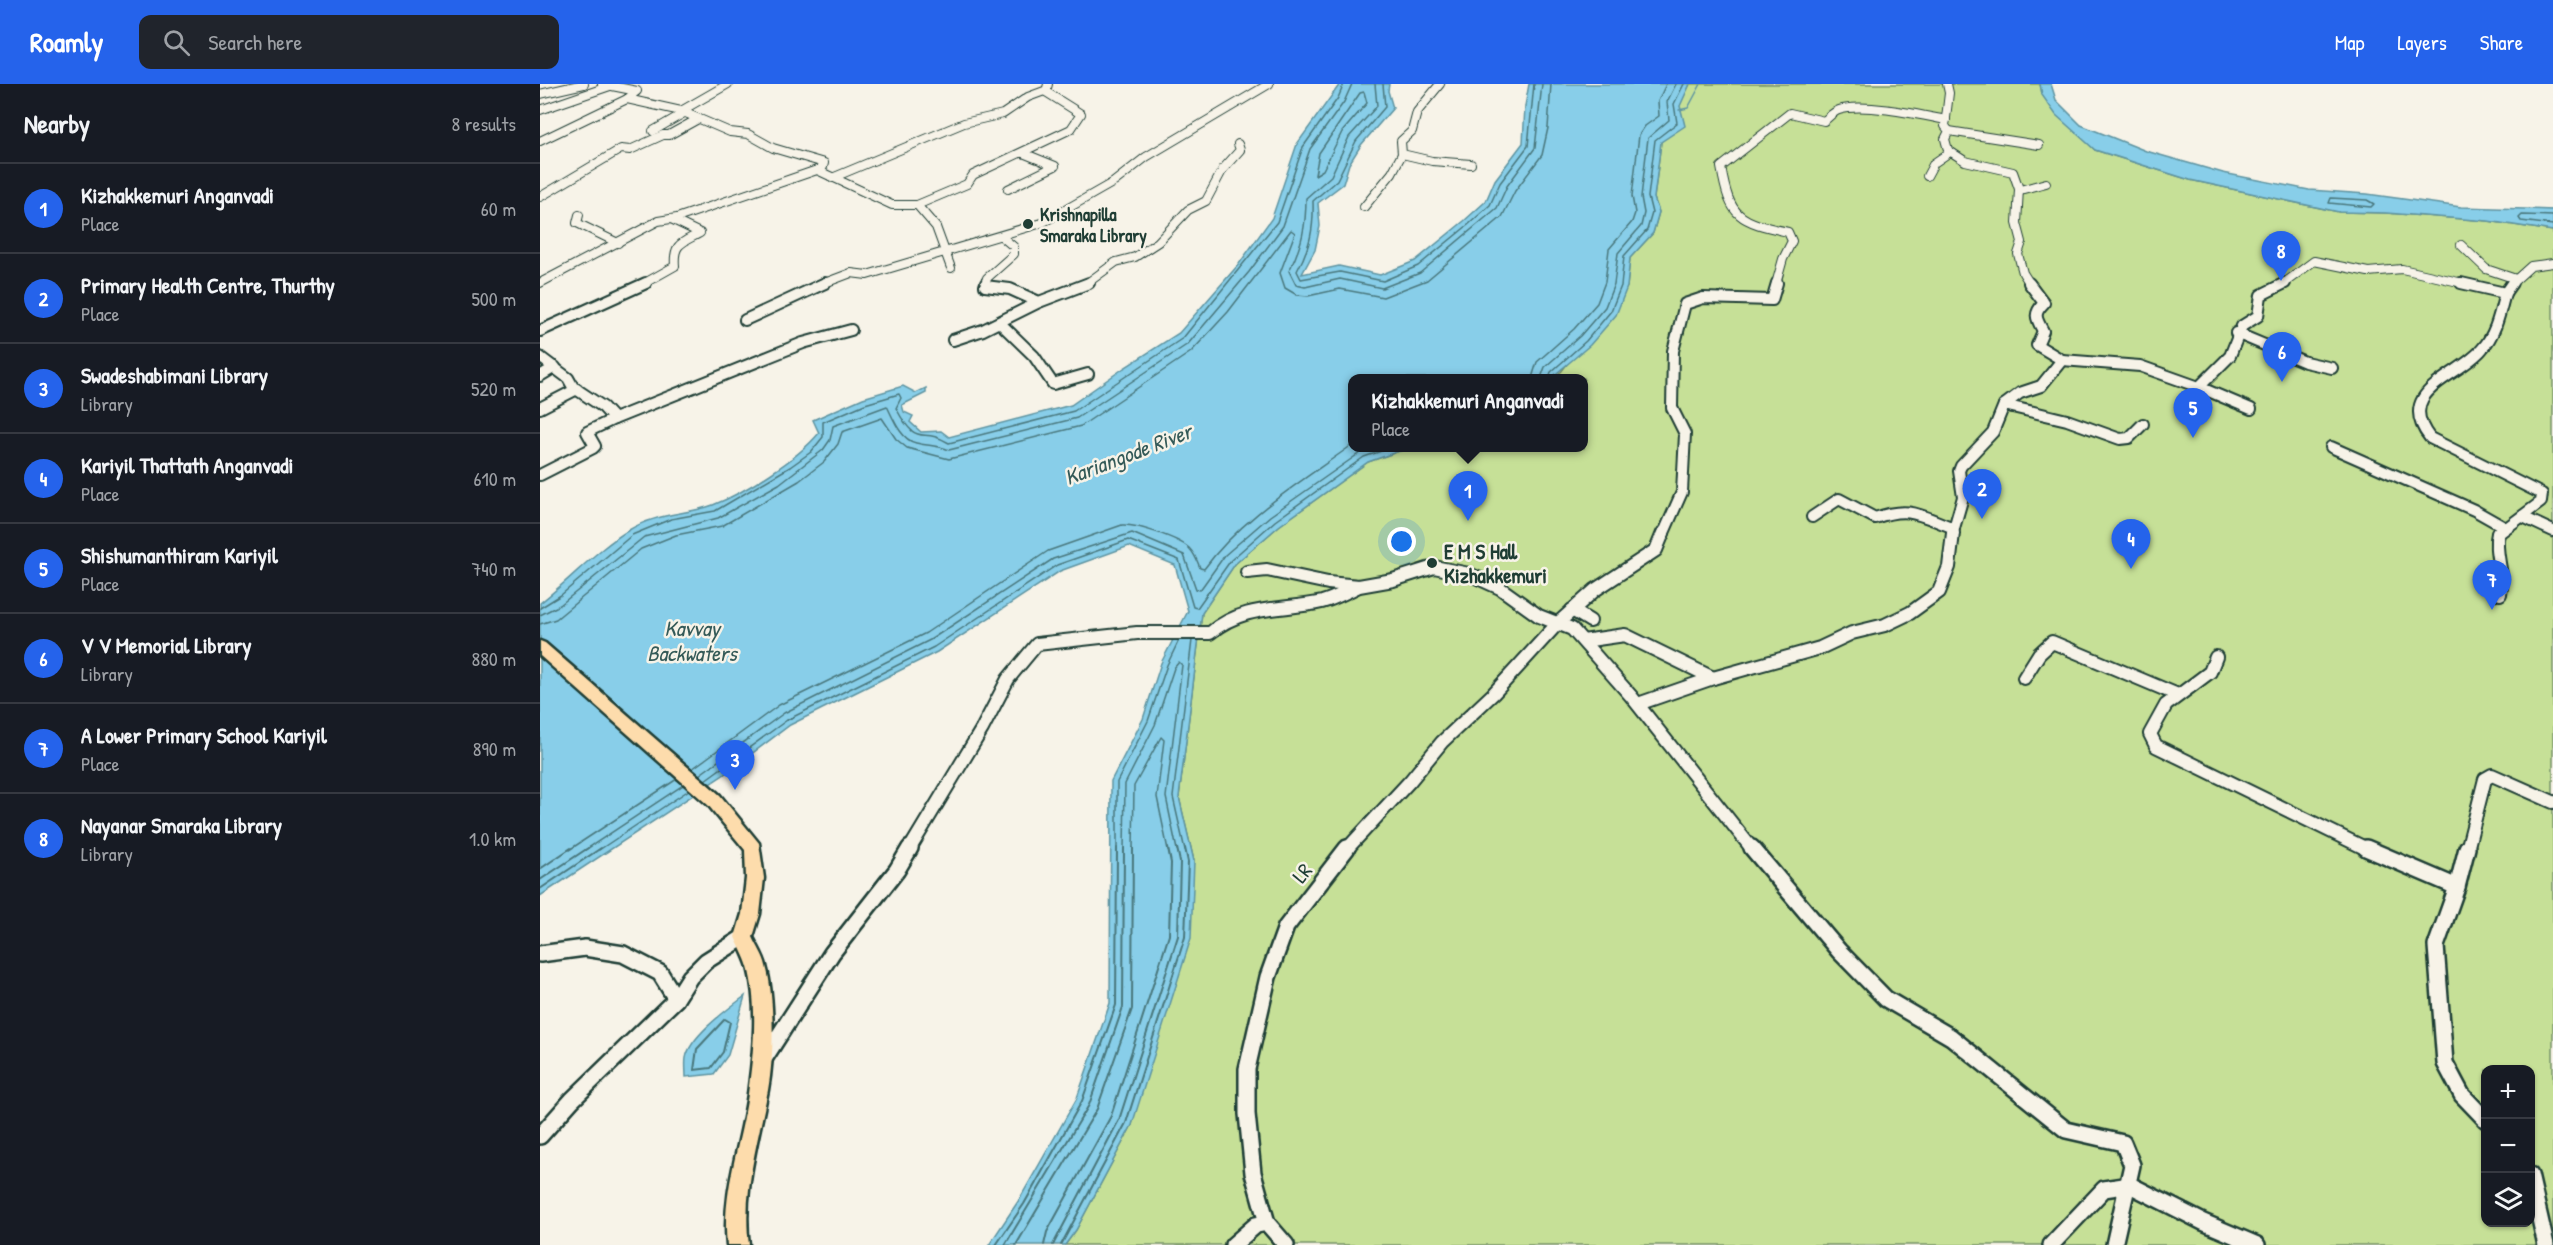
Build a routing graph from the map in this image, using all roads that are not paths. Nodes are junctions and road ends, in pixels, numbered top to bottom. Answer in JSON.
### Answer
{"nodes":[{"id":1,"x":584,"y":84,"type":"edge"},
{"id":2,"x":728,"y":84,"type":"edge"},
{"id":3,"x":1059,"y":84,"type":"edge"},
{"id":4,"x":1269,"y":84,"type":"edge"},
{"id":5,"x":1440,"y":84,"type":"edge"},
{"id":6,"x":1947,"y":84,"type":"edge"},
{"id":7,"x":606,"y":85,"type":"edge"},
{"id":8,"x":1048,"y":87,"type":"edge"},
{"id":9,"x":540,"y":94,"type":"edge"},
{"id":10,"x":627,"y":99,"type":"junction"},
{"id":11,"x":1802,"y":103,"type":"dead end"},
{"id":12,"x":540,"y":110,"type":"edge"},
{"id":13,"x":682,"y":112,"type":"junction"},
{"id":14,"x":1790,"y":113,"type":"junction"},
{"id":15,"x":698,"y":119,"type":"junction"},
{"id":16,"x":1946,"y":120,"type":"junction"},
{"id":17,"x":653,"y":131,"type":"dead end"},
{"id":18,"x":1949,"y":131,"type":"junction"},
{"id":19,"x":540,"y":141,"type":"edge"},
{"id":20,"x":1238,"y":144,"type":"dead end"},
{"id":21,"x":2039,"y":145,"type":"dead end"},
{"id":22,"x":1950,"y":152,"type":"junction"},
{"id":23,"x":1023,"y":153,"type":"junction"},
{"id":24,"x":1402,"y":154,"type":"junction"},
{"id":25,"x":1471,"y":165,"type":"dead end"},
{"id":26,"x":817,"y":170,"type":"junction"},
{"id":27,"x":1927,"y":176,"type":"dead end"},
{"id":28,"x":832,"y":178,"type":"junction"},
{"id":29,"x":2046,"y":183,"type":"dead end"},
{"id":30,"x":1008,"y":189,"type":"dead end"},
{"id":31,"x":2020,"y":190,"type":"junction"},
{"id":32,"x":540,"y":197,"type":"edge"},
{"id":33,"x":917,"y":205,"type":"junction"},
{"id":34,"x":1364,"y":207,"type":"dead end"},
{"id":35,"x":579,"y":214,"type":"dead end"},
{"id":36,"x":671,"y":219,"type":"junction"},
{"id":37,"x":1001,"y":237,"type":"junction"},
{"id":38,"x":618,"y":243,"type":"junction"},
{"id":39,"x":2461,"y":245,"type":"dead end"},
{"id":40,"x":946,"y":250,"type":"junction"},
{"id":41,"x":2553,"y":263,"type":"edge"},
{"id":42,"x":951,"y":268,"type":"dead end"},
{"id":43,"x":2516,"y":279,"type":"junction"},
{"id":44,"x":540,"y":283,"type":"edge"},
{"id":45,"x":2505,"y":293,"type":"junction"},
{"id":46,"x":1039,"y":302,"type":"junction"},
{"id":47,"x":745,"y":320,"type":"dead end"},
{"id":48,"x":1000,"y":322,"type":"junction"},
{"id":49,"x":850,"y":330,"type":"dead end"},
{"id":50,"x":540,"y":331,"type":"edge"},
{"id":51,"x":2236,"y":333,"type":"junction"},
{"id":52,"x":953,"y":340,"type":"dead end"},
{"id":53,"x":540,"y":357,"type":"edge"},
{"id":54,"x":2061,"y":360,"type":"junction"},
{"id":55,"x":555,"y":367,"type":"junction"},
{"id":56,"x":2332,"y":368,"type":"dead end"},
{"id":57,"x":1088,"y":374,"type":"dead end"},
{"id":58,"x":540,"y":376,"type":"edge"},
{"id":59,"x":2199,"y":387,"type":"junction"},
{"id":60,"x":577,"y":389,"type":"junction"},
{"id":61,"x":2004,"y":405,"type":"junction"},
{"id":62,"x":540,"y":408,"type":"edge"},
{"id":63,"x":2251,"y":409,"type":"dead end"},
{"id":64,"x":614,"y":419,"type":"junction"},
{"id":65,"x":2143,"y":424,"type":"dead end"},
{"id":66,"x":2331,"y":447,"type":"dead end"},
{"id":67,"x":540,"y":475,"type":"edge"},
{"id":68,"x":1812,"y":517,"type":"dead end"},
{"id":69,"x":2523,"y":517,"type":"junction"},
{"id":70,"x":2504,"y":527,"type":"junction"},
{"id":71,"x":1954,"y":528,"type":"junction"},
{"id":72,"x":2553,"y":531,"type":"edge"},
{"id":73,"x":1247,"y":572,"type":"dead end"},
{"id":74,"x":1359,"y":586,"type":"junction"},
{"id":75,"x":2500,"y":594,"type":"dead end"},
{"id":76,"x":1572,"y":610,"type":"junction"},
{"id":77,"x":1590,"y":621,"type":"dead end"},
{"id":78,"x":1558,"y":623,"type":"junction"},
{"id":79,"x":1583,"y":640,"type":"junction"},
{"id":80,"x":540,"y":647,"type":"edge"},
{"id":81,"x":2216,"y":657,"type":"dead end"},
{"id":82,"x":1713,"y":678,"type":"junction"},
{"id":83,"x":2024,"y":678,"type":"dead end"},
{"id":84,"x":2178,"y":694,"type":"junction"},
{"id":85,"x":1638,"y":704,"type":"junction"},
{"id":86,"x":2553,"y":802,"type":"edge"},
{"id":87,"x":2457,"y":887,"type":"junction"},
{"id":88,"x":744,"y":937,"type":"junction"},
{"id":89,"x":540,"y":954,"type":"edge"},
{"id":90,"x":676,"y":999,"type":"junction"},
{"id":91,"x":760,"y":1065,"type":"junction"},
{"id":92,"x":2485,"y":1119,"type":"edge"},
{"id":93,"x":540,"y":1136,"type":"edge"},
{"id":94,"x":2130,"y":1185,"type":"junction"},
{"id":95,"x":2535,"y":1197,"type":"edge"},
{"id":96,"x":1267,"y":1223,"type":"junction"},
{"id":97,"x":738,"y":1245,"type":"edge"},
{"id":98,"x":1233,"y":1245,"type":"edge"},
{"id":99,"x":1286,"y":1245,"type":"edge"},
{"id":100,"x":2051,"y":1245,"type":"edge"},
{"id":101,"x":2114,"y":1245,"type":"edge"},
{"id":102,"x":2257,"y":1245,"type":"edge"},
{"id":103,"x":2546,"y":1245,"type":"edge"}],
"edges":[{"from":1,"to":9,"type":"street"},
{"from":2,"to":13,"type":"street"},
{"from":3,"to":8,"type":"street"},
{"from":4,"to":37,"type":"street"},
{"from":5,"to":24,"type":"street"},
{"from":6,"to":16,"type":"street"},
{"from":7,"to":10,"type":"street"},
{"from":7,"to":12,"type":"street"},
{"from":8,"to":23,"type":"street"},
{"from":8,"to":28,"type":"street"},
{"from":10,"to":13,"type":"street"},
{"from":10,"to":19,"type":"street"},
{"from":11,"to":14,"type":"street"},
{"from":13,"to":15,"type":"street"},
{"from":13,"to":17,"type":"street"},
{"from":14,"to":16,"type":"street"},
{"from":14,"to":76,"type":"street","name":"LR"},
{"from":15,"to":26,"type":"street"},
{"from":15,"to":32,"type":"street"},
{"from":16,"to":18,"type":"street"},
{"from":18,"to":21,"type":"street"},
{"from":18,"to":22,"type":"street"},
{"from":20,"to":46,"type":"street"},
{"from":22,"to":27,"type":"street"},
{"from":22,"to":31,"type":"street"},
{"from":23,"to":30,"type":"street"},
{"from":23,"to":33,"type":"street"},
{"from":24,"to":25,"type":"street"},
{"from":24,"to":34,"type":"street"},
{"from":26,"to":28,"type":"street"},
{"from":26,"to":36,"type":"street"},
{"from":28,"to":33,"type":"street"},
{"from":29,"to":31,"type":"street"},
{"from":31,"to":54,"type":"street"},
{"from":33,"to":40,"type":"street"},
{"from":35,"to":38,"type":"street"},
{"from":36,"to":38,"type":"street"},
{"from":36,"to":50,"type":"street"},
{"from":37,"to":40,"type":"street"},
{"from":37,"to":46,"type":"street"},
{"from":38,"to":44,"type":"street"},
{"from":39,"to":43,"type":"street"},
{"from":40,"to":42,"type":"street"},
{"from":40,"to":47,"type":"street"},
{"from":41,"to":43,"type":"street"},
{"from":43,"to":45,"type":"street"},
{"from":45,"to":51,"type":"street"},
{"from":45,"to":69,"type":"street"},
{"from":46,"to":48,"type":"street"},
{"from":48,"to":52,"type":"street"},
{"from":48,"to":57,"type":"street"},
{"from":49,"to":64,"type":"street"},
{"from":51,"to":56,"type":"street"},
{"from":51,"to":59,"type":"street"},
{"from":53,"to":55,"type":"street"},
{"from":54,"to":59,"type":"street"},
{"from":54,"to":61,"type":"street"},
{"from":55,"to":58,"type":"street"},
{"from":55,"to":60,"type":"street"},
{"from":59,"to":63,"type":"street"},
{"from":60,"to":62,"type":"street"},
{"from":60,"to":64,"type":"street"},
{"from":61,"to":65,"type":"street"},
{"from":61,"to":71,"type":"street"},
{"from":64,"to":67,"type":"street"},
{"from":66,"to":70,"type":"street"},
{"from":68,"to":71,"type":"street"},
{"from":69,"to":70,"type":"street"},
{"from":69,"to":72,"type":"street"},
{"from":70,"to":75,"type":"street"},
{"from":71,"to":82,"type":"street"},
{"from":73,"to":74,"type":"street"},
{"from":74,"to":78,"type":"street"},
{"from":74,"to":91,"type":"street"},
{"from":76,"to":77,"type":"street"},
{"from":76,"to":78,"type":"street","name":"LR"},
{"from":78,"to":79,"type":"street"},
{"from":78,"to":96,"type":"street","name":"LR"},
{"from":79,"to":82,"type":"street"},
{"from":79,"to":85,"type":"street"},
{"from":80,"to":88,"type":"main road"},
{"from":81,"to":84,"type":"street"},
{"from":82,"to":85,"type":"street"},
{"from":83,"to":84,"type":"street"},
{"from":84,"to":87,"type":"street"},
{"from":85,"to":94,"type":"street"},
{"from":86,"to":87,"type":"street"},
{"from":87,"to":92,"type":"street"},
{"from":88,"to":90,"type":"street"},
{"from":88,"to":91,"type":"main road"},
{"from":89,"to":90,"type":"street"},
{"from":90,"to":93,"type":"street"},
{"from":91,"to":97,"type":"main road"},
{"from":94,"to":100,"type":"street"},
{"from":94,"to":101,"type":"street"},
{"from":94,"to":102,"type":"street"},
{"from":95,"to":103,"type":"street"},
{"from":96,"to":98,"type":"street"},
{"from":96,"to":99,"type":"street"}]}
